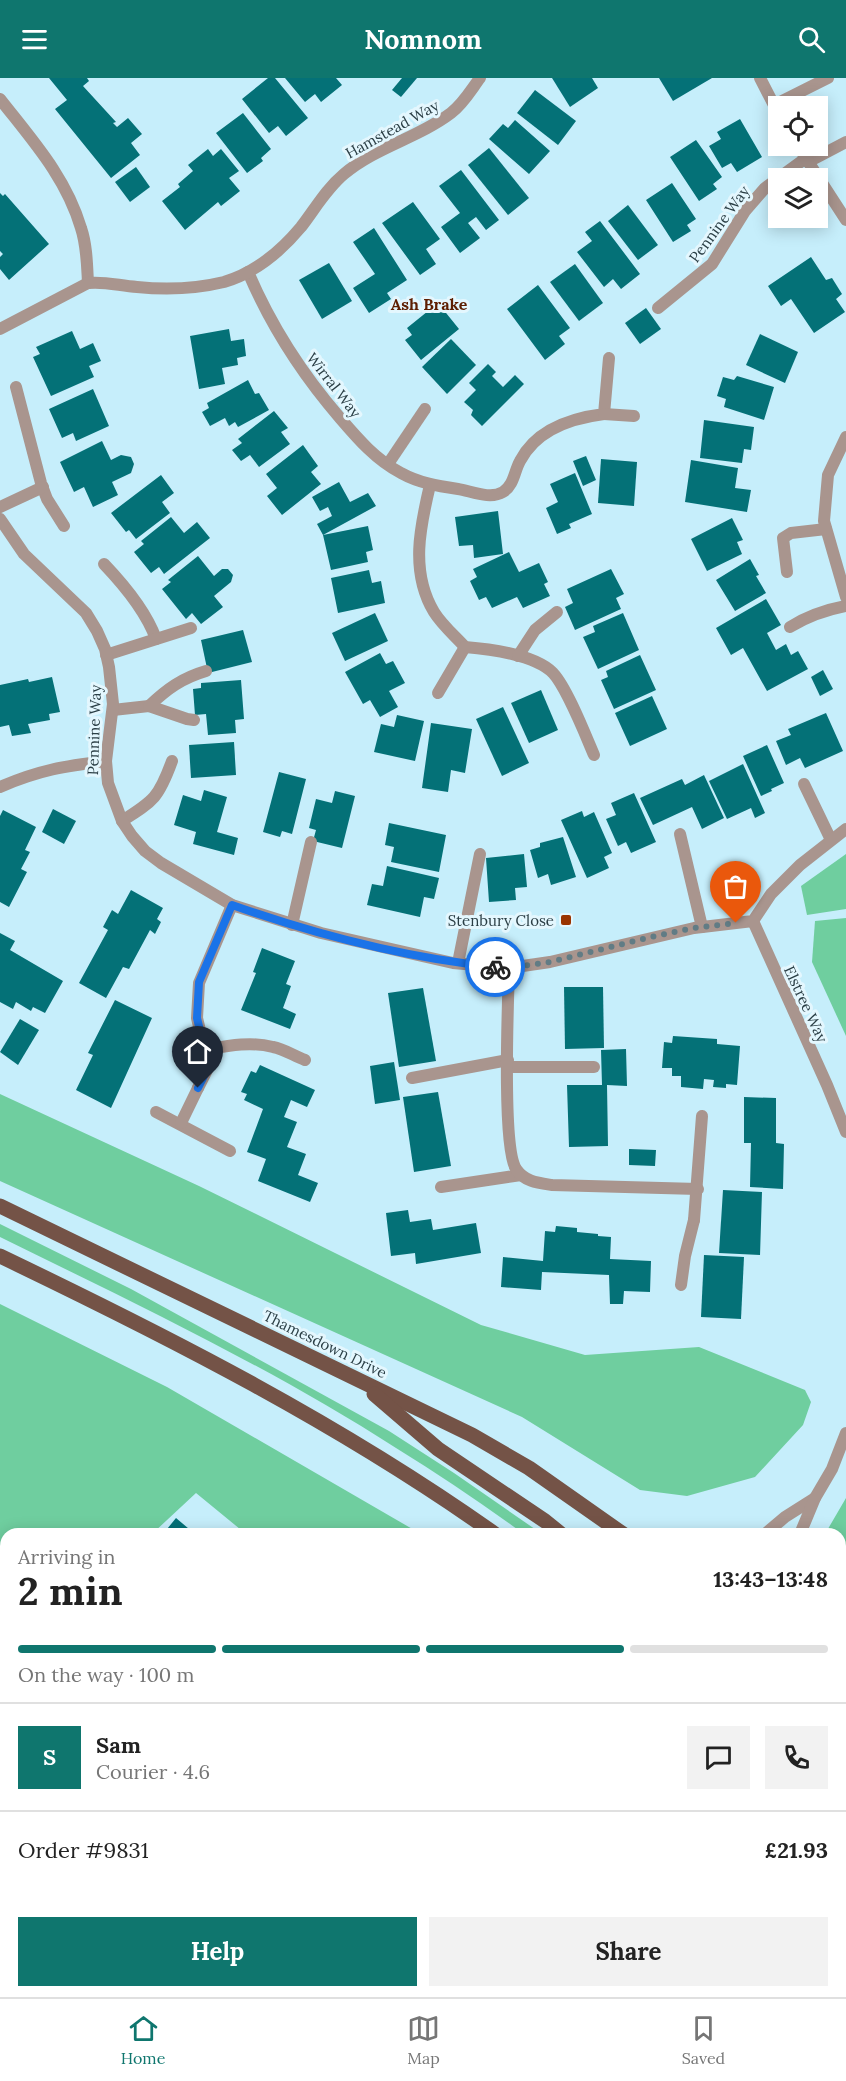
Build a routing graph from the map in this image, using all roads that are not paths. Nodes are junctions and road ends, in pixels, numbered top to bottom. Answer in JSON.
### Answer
{"nodes":[{"id":1,"x":480,"y":78,"type":"edge"},
{"id":2,"x":760,"y":78,"type":"edge"},
{"id":3,"x":828,"y":78,"type":"edge"},
{"id":4,"x":769,"y":96,"type":"edge"},
{"id":5,"x":798,"y":96,"type":"edge"},
{"id":6,"x":3,"y":107,"type":"edge"},
{"id":7,"x":846,"y":142,"type":"edge"},
{"id":8,"x":804,"y":156,"type":"edge"},
{"id":9,"x":807,"y":160,"type":"junction"},
{"id":10,"x":846,"y":220,"type":"edge"},
{"id":11,"x":248,"y":272,"type":"junction"},
{"id":12,"x":88,"y":283,"type":"junction"},
{"id":13,"x":658,"y":308,"type":"dead end"},
{"id":14,"x":0,"y":329,"type":"edge"},
{"id":15,"x":609,"y":358,"type":"dead end"},
{"id":16,"x":16,"y":387,"type":"dead end"},
{"id":17,"x":425,"y":409,"type":"dead end"},
{"id":18,"x":604,"y":414,"type":"junction"},
{"id":19,"x":634,"y":416,"type":"dead end"},
{"id":20,"x":846,"y":437,"type":"edge"},
{"id":21,"x":388,"y":464,"type":"junction"},
{"id":22,"x":430,"y":485,"type":"junction"},
{"id":23,"x":43,"y":487,"type":"junction"},
{"id":24,"x":0,"y":507,"type":"edge"},
{"id":25,"x":0,"y":519,"type":"edge"},
{"id":26,"x":64,"y":526,"type":"dead end"},
{"id":27,"x":826,"y":529,"type":"junction"},
{"id":28,"x":104,"y":564,"type":"dead end"},
{"id":29,"x":787,"y":572,"type":"dead end"},
{"id":30,"x":846,"y":597,"type":"edge"},
{"id":31,"x":846,"y":606,"type":"edge"},
{"id":32,"x":557,"y":612,"type":"dead end"},
{"id":33,"x":790,"y":627,"type":"dead end"},
{"id":34,"x":190,"y":628,"type":"dead end"},
{"id":35,"x":156,"y":639,"type":"junction"},
{"id":36,"x":465,"y":647,"type":"junction"},
{"id":37,"x":106,"y":655,"type":"junction"},
{"id":38,"x":518,"y":656,"type":"junction"},
{"id":39,"x":206,"y":671,"type":"dead end"},
{"id":40,"x":438,"y":693,"type":"dead end"},
{"id":41,"x":149,"y":706,"type":"junction"},
{"id":42,"x":113,"y":711,"type":"junction"},
{"id":43,"x":194,"y":720,"type":"dead end"},
{"id":44,"x":594,"y":755,"type":"dead end"},
{"id":45,"x":106,"y":761,"type":"junction"},
{"id":46,"x":172,"y":761,"type":"dead end"},
{"id":47,"x":804,"y":784,"type":"dead end"},
{"id":48,"x":0,"y":787,"type":"edge"},
{"id":49,"x":122,"y":821,"type":"junction"},
{"id":50,"x":846,"y":829,"type":"edge"},
{"id":51,"x":680,"y":834,"type":"dead end"},
{"id":52,"x":831,"y":840,"type":"junction"},
{"id":53,"x":311,"y":842,"type":"dead end"},
{"id":54,"x":480,"y":854,"type":"dead end"},
{"id":55,"x":232,"y":905,"type":"junction"},
{"id":56,"x":753,"y":921,"type":"junction"},
{"id":57,"x":292,"y":925,"type":"junction"},
{"id":58,"x":702,"y":927,"type":"junction"},
{"id":59,"x":458,"y":963,"type":"junction"},
{"id":60,"x":509,"y":968,"type":"junction"},
{"id":61,"x":205,"y":1050,"type":"junction"},
{"id":62,"x":305,"y":1060,"type":"dead end"},
{"id":63,"x":508,"y":1063,"type":"junction"},
{"id":64,"x":594,"y":1067,"type":"dead end"},
{"id":65,"x":412,"y":1078,"type":"dead end"},
{"id":66,"x":156,"y":1112,"type":"dead end"},
{"id":67,"x":702,"y":1116,"type":"dead end"},
{"id":68,"x":181,"y":1123,"type":"junction"},
{"id":69,"x":846,"y":1132,"type":"edge"},
{"id":70,"x":230,"y":1151,"type":"dead end"},
{"id":71,"x":521,"y":1175,"type":"junction"},
{"id":72,"x":441,"y":1187,"type":"dead end"},
{"id":73,"x":698,"y":1189,"type":"junction"},
{"id":74,"x":0,"y":1206,"type":"edge"},
{"id":75,"x":0,"y":1256,"type":"edge"},
{"id":76,"x":681,"y":1285,"type":"dead end"},
{"id":77,"x":358,"y":1380,"type":"junction"},
{"id":78,"x":846,"y":1433,"type":"edge"},
{"id":79,"x":815,"y":1498,"type":"junction"},
{"id":80,"x":486,"y":1528,"type":"edge"},
{"id":81,"x":554,"y":1528,"type":"edge"},
{"id":82,"x":614,"y":1528,"type":"edge"},
{"id":83,"x":772,"y":1528,"type":"edge"},
{"id":84,"x":802,"y":1528,"type":"edge"}],
"edges":[{"from":1,"to":11,"type":"street","name":"Hamstead Way"},
{"from":2,"to":4,"type":"street"},
{"from":3,"to":5,"type":"street"},
{"from":6,"to":12,"type":"street"},
{"from":7,"to":9,"type":"street","name":"Pennine Way"},
{"from":8,"to":9,"type":"street"},
{"from":9,"to":10,"type":"street"},
{"from":9,"to":13,"type":"street","name":"Pennine Way"},
{"from":11,"to":12,"type":"street","name":"Hamstead Way"},
{"from":11,"to":21,"type":"street","name":"Wirral Way"},
{"from":12,"to":14,"type":"street","name":"Hamstead Way"},
{"from":15,"to":18,"type":"street"},
{"from":16,"to":23,"type":"street"},
{"from":17,"to":21,"type":"street"},
{"from":18,"to":19,"type":"street","name":"Wirral Way"},
{"from":18,"to":22,"type":"street","name":"Wirral Way"},
{"from":20,"to":27,"type":"street"},
{"from":21,"to":22,"type":"street","name":"Wirral Way"},
{"from":22,"to":36,"type":"street"},
{"from":23,"to":24,"type":"street"},
{"from":23,"to":26,"type":"street"},
{"from":25,"to":37,"type":"street","name":"Pennine Way"},
{"from":27,"to":29,"type":"street"},
{"from":27,"to":30,"type":"street"},
{"from":28,"to":35,"type":"street"},
{"from":31,"to":33,"type":"street"},
{"from":32,"to":38,"type":"street"},
{"from":34,"to":35,"type":"street"},
{"from":35,"to":37,"type":"street"},
{"from":36,"to":38,"type":"street"},
{"from":36,"to":40,"type":"street"},
{"from":37,"to":42,"type":"street","name":"Pennine Way"},
{"from":38,"to":44,"type":"street"},
{"from":39,"to":41,"type":"street"},
{"from":41,"to":42,"type":"street"},
{"from":41,"to":43,"type":"street"},
{"from":42,"to":45,"type":"street","name":"Pennine Way"},
{"from":45,"to":48,"type":"street"},
{"from":45,"to":49,"type":"street","name":"Pennine Way"},
{"from":46,"to":49,"type":"street"},
{"from":47,"to":52,"type":"street"},
{"from":49,"to":55,"type":"street","name":"Pennine Way"},
{"from":50,"to":52,"type":"street"},
{"from":51,"to":58,"type":"street"},
{"from":52,"to":56,"type":"street"},
{"from":53,"to":57,"type":"street"},
{"from":54,"to":59,"type":"street"},
{"from":55,"to":57,"type":"street","name":"Pennine Way"},
{"from":55,"to":61,"type":"street"},
{"from":56,"to":58,"type":"street","name":"Pennine Way"},
{"from":56,"to":69,"type":"street","name":"Elstree Way"},
{"from":57,"to":59,"type":"street","name":"Pennine Way"},
{"from":58,"to":60,"type":"street","name":"Pennine Way"},
{"from":59,"to":60,"type":"street","name":"Pennine Way"},
{"from":60,"to":63,"type":"street"},
{"from":61,"to":62,"type":"street"},
{"from":61,"to":68,"type":"street"},
{"from":63,"to":64,"type":"street"},
{"from":63,"to":65,"type":"street"},
{"from":63,"to":71,"type":"street"},
{"from":66,"to":68,"type":"street"},
{"from":67,"to":73,"type":"street"},
{"from":68,"to":70,"type":"street"},
{"from":71,"to":72,"type":"street"},
{"from":71,"to":73,"type":"street"},
{"from":73,"to":76,"type":"street"},
{"from":74,"to":77,"type":"main road","name":"Thamesdown Drive"},
{"from":75,"to":80,"type":"main road"},
{"from":77,"to":81,"type":"main road"},
{"from":77,"to":82,"type":"main road","name":"Thamesdown Drive"},
{"from":78,"to":79,"type":"street"},
{"from":79,"to":83,"type":"street"},
{"from":79,"to":84,"type":"street"}]}
